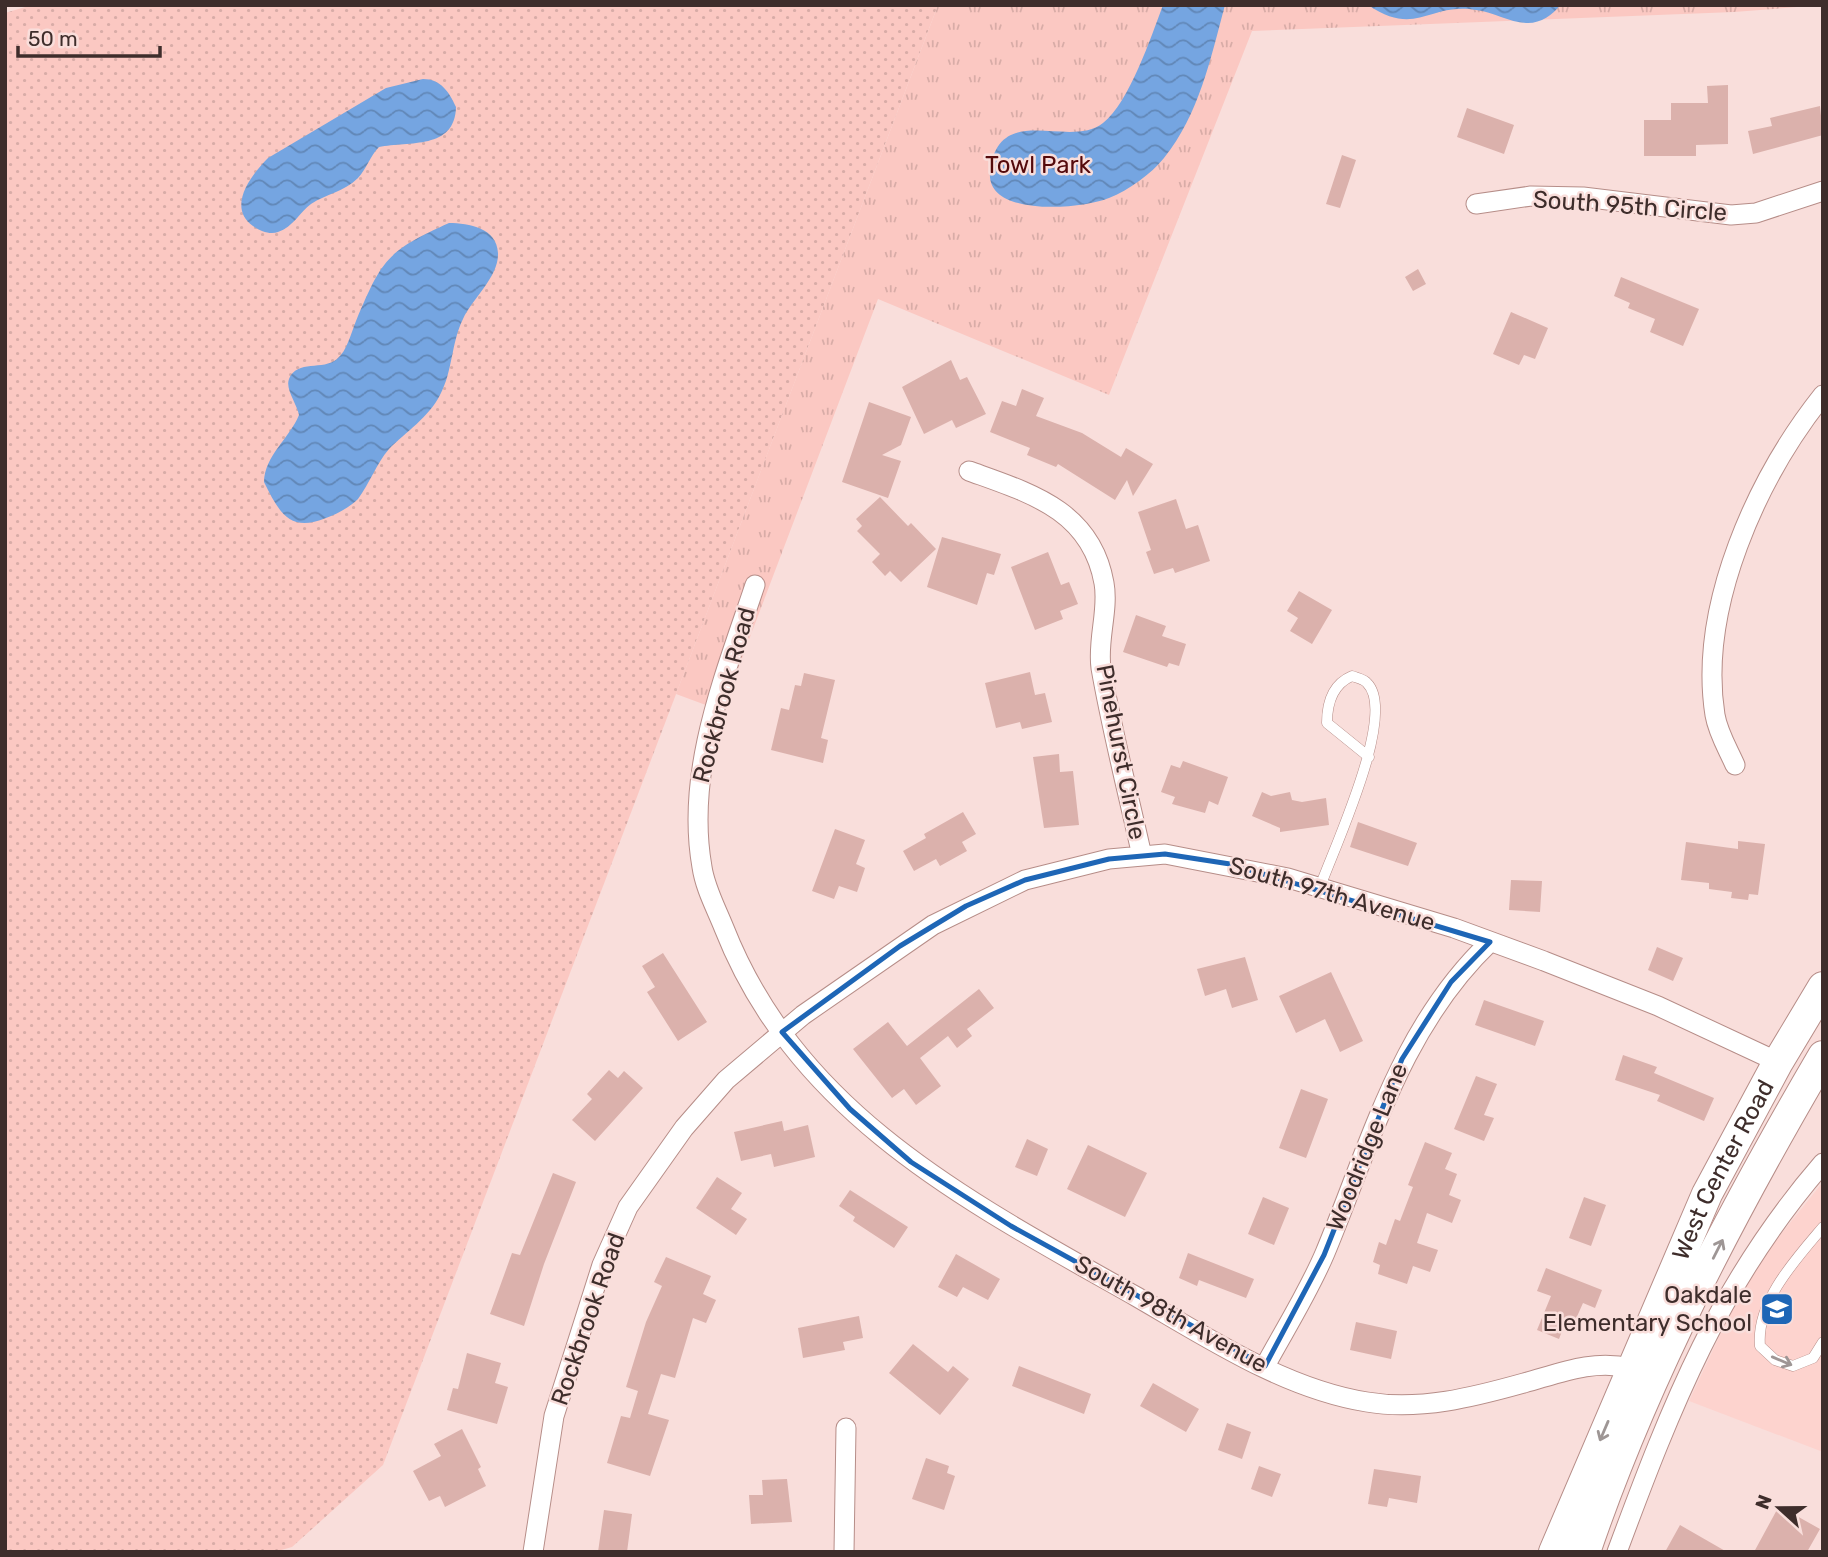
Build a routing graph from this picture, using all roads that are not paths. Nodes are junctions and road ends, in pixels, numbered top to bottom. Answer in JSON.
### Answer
{"nodes":[{"id":1,"x":1823,"y":191,"type":"edge"},
{"id":2,"x":1476,"y":204,"type":"dead end"},
{"id":3,"x":1823,"y":395,"type":"edge"},
{"id":4,"x":969,"y":471,"type":"dead end"},
{"id":5,"x":755,"y":585,"type":"dead end"},
{"id":6,"x":1369,"y":757,"type":"junction"},
{"id":7,"x":1735,"y":765,"type":"dead end"},
{"id":8,"x":1142,"y":856,"type":"junction"},
{"id":9,"x":1320,"y":887,"type":"junction"},
{"id":10,"x":1490,"y":942,"type":"junction"},
{"id":11,"x":1823,"y":987,"type":"edge"},
{"id":12,"x":782,"y":1032,"type":"junction"},
{"id":13,"x":1823,"y":1056,"type":"edge"},
{"id":14,"x":1778,"y":1062,"type":"junction"},
{"id":15,"x":1823,"y":1163,"type":"edge"},
{"id":16,"x":1823,"y":1227,"type":"edge"},
{"id":17,"x":1823,"y":1342,"type":"edge"},
{"id":18,"x":1265,"y":1366,"type":"junction"},
{"id":19,"x":1630,"y":1368,"type":"junction"},
{"id":20,"x":846,"y":1428,"type":"dead end"},
{"id":21,"x":533,"y":1552,"type":"edge"},
{"id":22,"x":844,"y":1552,"type":"edge"},
{"id":23,"x":1554,"y":1552,"type":"edge"},
{"id":24,"x":1585,"y":1552,"type":"edge"},
{"id":25,"x":1618,"y":1552,"type":"edge"}],
"edges":[{"from":1,"to":2,"type":"street","name":"South 95th Circle"},
{"from":3,"to":7,"type":"street"},
{"from":4,"to":8,"type":"street","name":"Pinehurst Circle"},
{"from":5,"to":12,"type":"street","name":"Rockbrook Road"},
{"from":6,"to":6,"type":"lane"},
{"from":6,"to":9,"type":"lane"},
{"from":8,"to":9,"type":"street","name":"South 97th Avenue"},
{"from":8,"to":12,"type":"street","name":"South 97th Avenue"},
{"from":9,"to":10,"type":"street","name":"South 97th Avenue"},
{"from":10,"to":14,"type":"street","name":"South 97th Avenue"},
{"from":10,"to":18,"type":"street","name":"Woodridge Lane"},
{"from":11,"to":14,"type":"main road","name":"West Center Road"},
{"from":12,"to":18,"type":"street","name":"South 98th Avenue"},
{"from":12,"to":21,"type":"street","name":"Rockbrook Road"},
{"from":24,"to":13,"type":"main road","name":"West Center Road","one_way":true},
{"from":14,"to":19,"type":"main road","name":"West Center Road"},
{"from":15,"to":25,"type":"street"},
{"from":16,"to":17,"type":"lane","one_way":true},
{"from":18,"to":19,"type":"street","name":"South 98th Avenue"},
{"from":19,"to":23,"type":"main road","name":"West Center Road","one_way":true},
{"from":20,"to":22,"type":"street"}]}
